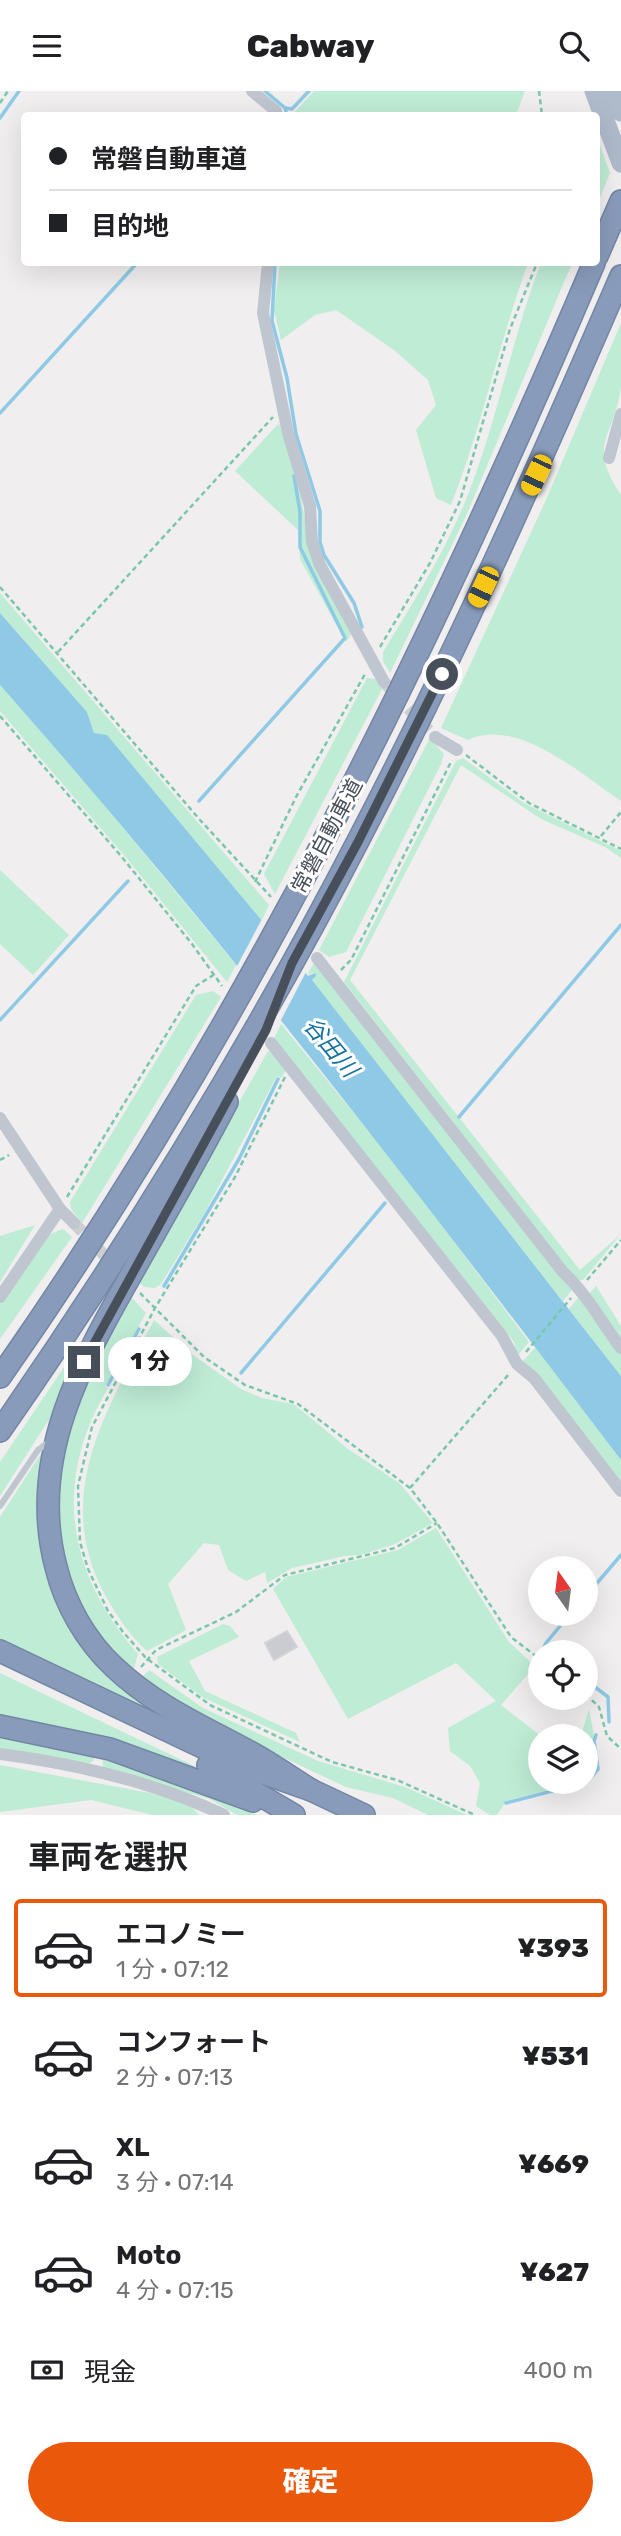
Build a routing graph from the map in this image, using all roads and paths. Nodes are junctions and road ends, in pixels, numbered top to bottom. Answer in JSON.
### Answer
{"nodes":[{"id":1,"x":8,"y":91,"type":"edge"},
{"id":2,"x":252,"y":91,"type":"edge"},
{"id":3,"x":539,"y":91,"type":"edge"},
{"id":4,"x":594,"y":91,"type":"edge"},
{"id":5,"x":0,"y":103,"type":"edge"},
{"id":6,"x":614,"y":107,"type":"edge"},
{"id":7,"x":276,"y":112,"type":"edge"},
{"id":8,"x":542,"y":112,"type":"edge"},
{"id":9,"x":621,"y":163,"type":"edge"},
{"id":10,"x":621,"y":201,"type":"edge"},
{"id":11,"x":600,"y":249,"type":"edge"},
{"id":12,"x":268,"y":266,"type":"edge"},
{"id":13,"x":536,"y":266,"type":"edge"},
{"id":14,"x":593,"y":266,"type":"edge"},
{"id":15,"x":621,"y":276,"type":"edge"},
{"id":16,"x":284,"y":411,"type":"junction"},
{"id":17,"x":621,"y":414,"type":"edge"},
{"id":18,"x":609,"y":458,"type":"dead end"},
{"id":19,"x":0,"y":587,"type":"edge"},
{"id":20,"x":58,"y":652,"type":"junction"},
{"id":21,"x":371,"y":662,"type":"junction"},
{"id":22,"x":384,"y":682,"type":"tunnel mouth"},
{"id":23,"x":0,"y":717,"type":"edge"},
{"id":24,"x":435,"y":737,"type":"tunnel mouth"},
{"id":25,"x":457,"y":750,"type":"junction"},
{"id":26,"x":621,"y":812,"type":"edge"},
{"id":27,"x":601,"y":837,"type":"junction"},
{"id":28,"x":621,"y":849,"type":"edge"},
{"id":29,"x":256,"y":882,"type":"junction"},
{"id":30,"x":271,"y":897,"type":"dead end"},
{"id":31,"x":303,"y":955,"type":"junction"},
{"id":32,"x":215,"y":974,"type":"junction"},
{"id":33,"x":333,"y":978,"type":"junction"},
{"id":34,"x":231,"y":991,"type":"junction"},
{"id":35,"x":265,"y":1031,"type":"junction"},
{"id":36,"x":291,"y":1065,"type":"junction"},
{"id":37,"x":0,"y":1118,"type":"edge"},
{"id":38,"x":60,"y":1209,"type":"junction"},
{"id":39,"x":74,"y":1223,"type":"tunnel mouth"},
{"id":40,"x":621,"y":1240,"type":"edge"},
{"id":41,"x":135,"y":1288,"type":"tunnel mouth"},
{"id":42,"x":580,"y":1288,"type":"junction"},
{"id":43,"x":0,"y":1297,"type":"edge"},
{"id":44,"x":155,"y":1308,"type":"junction"},
{"id":45,"x":621,"y":1348,"type":"edge"},
{"id":46,"x":519,"y":1361,"type":"junction"},
{"id":47,"x":0,"y":1375,"type":"edge"},
{"id":48,"x":0,"y":1431,"type":"edge"},
{"id":49,"x":56,"y":1436,"type":"junction"},
{"id":50,"x":410,"y":1488,"type":"junction"},
{"id":51,"x":621,"y":1491,"type":"edge"},
{"id":52,"x":0,"y":1506,"type":"edge"},
{"id":53,"x":437,"y":1523,"type":"junction"},
{"id":54,"x":528,"y":1650,"type":"edge"},
{"id":55,"x":0,"y":1651,"type":"edge"},
{"id":56,"x":146,"y":1658,"type":"junction"},
{"id":57,"x":0,"y":1666,"type":"edge"},
{"id":58,"x":137,"y":1673,"type":"dead end"},
{"id":59,"x":598,"y":1706,"type":"edge"},
{"id":60,"x":0,"y":1726,"type":"edge"},
{"id":61,"x":621,"y":1749,"type":"edge"},
{"id":62,"x":0,"y":1754,"type":"edge"},
{"id":63,"x":311,"y":1790,"type":"junction"},
{"id":64,"x":224,"y":1815,"type":"edge"},
{"id":65,"x":293,"y":1815,"type":"edge"},
{"id":66,"x":364,"y":1815,"type":"edge"},
{"id":67,"x":475,"y":1815,"type":"edge"}],
"edges":[{"from":1,"to":5,"type":"path"},
{"from":2,"to":7,"type":"street"},
{"from":3,"to":8,"type":"path"},
{"from":4,"to":6,"type":"main road"},
{"from":6,"to":9,"type":"main road"},
{"from":10,"to":11,"type":"highway"},
{"from":12,"to":16,"type":"street"},
{"from":13,"to":21,"type":"path"},
{"from":14,"to":34,"type":"highway","name":"常磐自動車道"},
{"from":15,"to":31,"type":"highway","name":"常磐自動車道"},
{"from":16,"to":20,"type":"path"},
{"from":16,"to":21,"type":"street"},
{"from":17,"to":18,"type":"street"},
{"from":19,"to":20,"type":"path"},
{"from":20,"to":29,"type":"path"},
{"from":21,"to":22,"type":"street"},
{"from":21,"to":29,"type":"path"},
{"from":23,"to":32,"type":"path"},
{"from":24,"to":25,"type":"street"},
{"from":25,"to":27,"type":"path"},
{"from":25,"to":33,"type":"path"},
{"from":26,"to":27,"type":"path"},
{"from":27,"to":28,"type":"path"},
{"from":29,"to":30,"type":"path"},
{"from":31,"to":33,"type":"street"},
{"from":31,"to":35,"type":"highway","name":"常磐自動車道"},
{"from":32,"to":34,"type":"path"},
{"from":32,"to":38,"type":"path"},
{"from":33,"to":42,"type":"street"},
{"from":34,"to":47,"type":"highway","name":"常磐自動車道"},
{"from":35,"to":36,"type":"street"},
{"from":35,"to":48,"type":"highway"},
{"from":35,"to":49,"type":"highway"},
{"from":36,"to":44,"type":"path"},
{"from":36,"to":46,"type":"street"},
{"from":37,"to":38,"type":"street"},
{"from":38,"to":39,"type":"street"},
{"from":38,"to":43,"type":"street"},
{"from":40,"to":42,"type":"path"},
{"from":41,"to":44,"type":"path"},
{"from":42,"to":45,"type":"street"},
{"from":42,"to":46,"type":"path"},
{"from":44,"to":50,"type":"path"},
{"from":44,"to":56,"type":"path"},
{"from":46,"to":50,"type":"path"},
{"from":46,"to":51,"type":"street"},
{"from":49,"to":52,"type":"lane"},
{"from":49,"to":63,"type":"highway"},
{"from":50,"to":53,"type":"path"},
{"from":53,"to":54,"type":"path"},
{"from":53,"to":56,"type":"path"},
{"from":55,"to":63,"type":"highway"},
{"from":56,"to":58,"type":"path"},
{"from":56,"to":67,"type":"path"},
{"from":57,"to":65,"type":"highway"},
{"from":59,"to":61,"type":"path"},
{"from":60,"to":65,"type":"highway"},
{"from":62,"to":64,"type":"street"},
{"from":63,"to":66,"type":"highway"}]}
